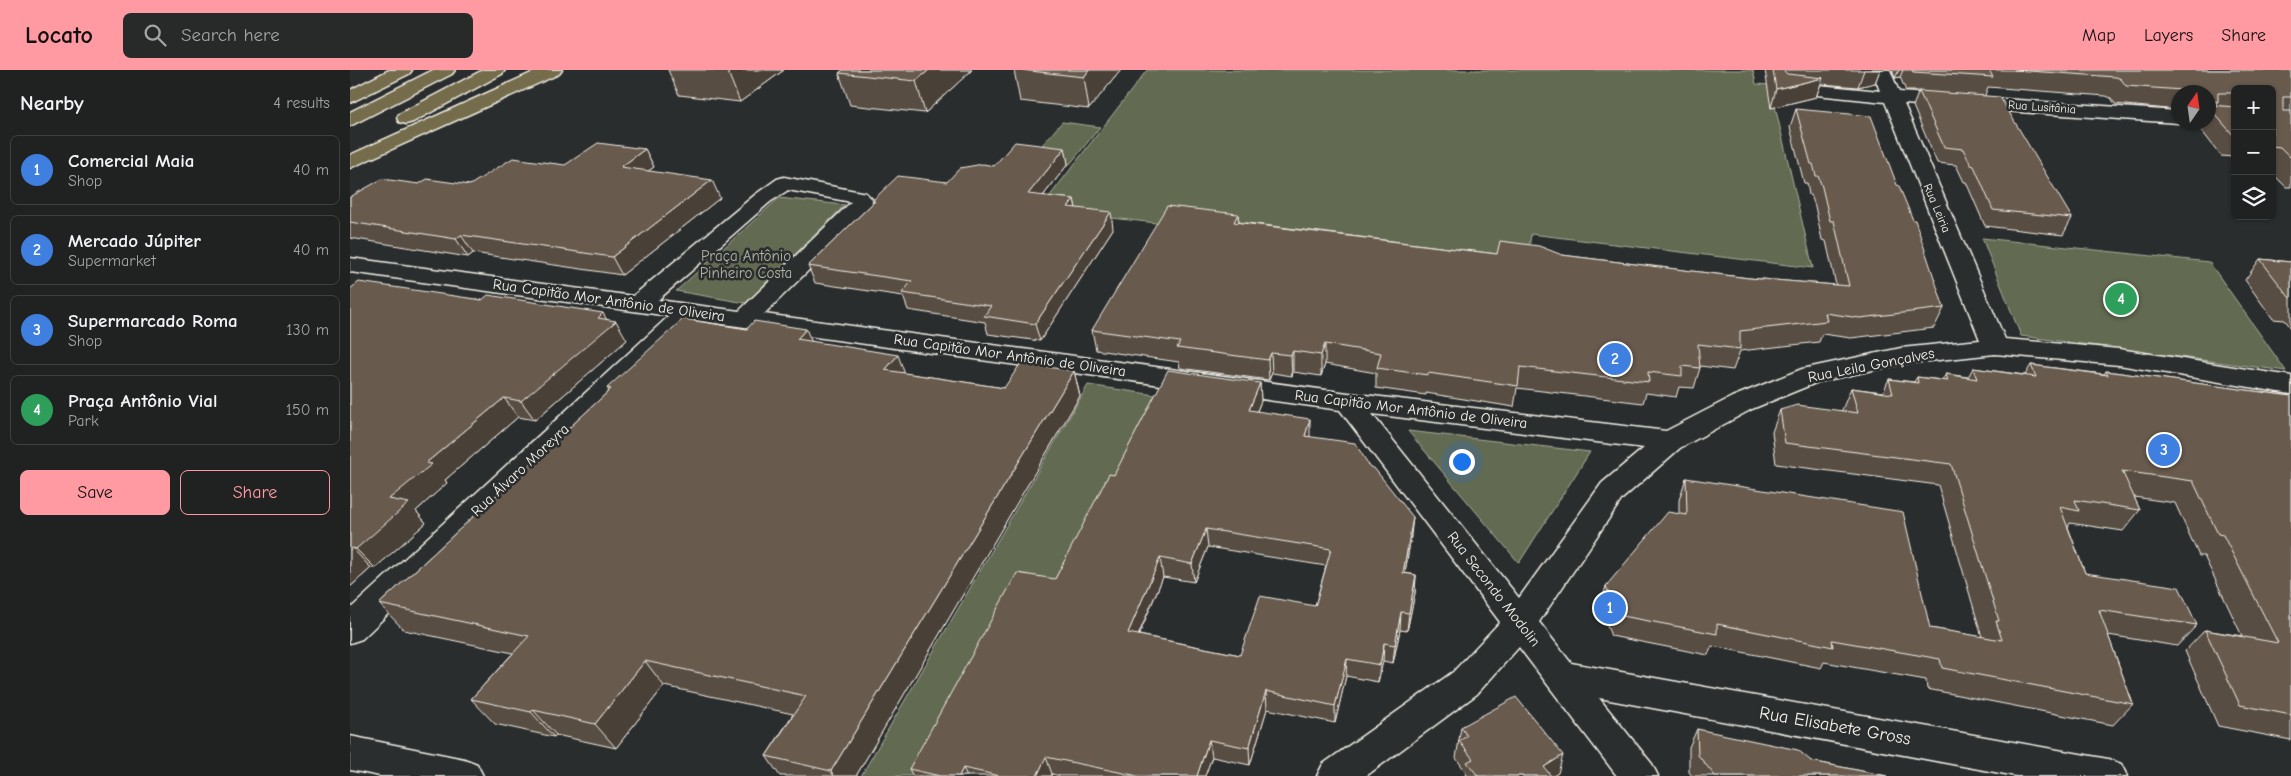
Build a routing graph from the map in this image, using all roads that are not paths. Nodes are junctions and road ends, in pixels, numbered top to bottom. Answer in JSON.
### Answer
{"nodes":[{"id":1,"x":403,"y":70,"type":"edge"},
{"id":2,"x":446,"y":70,"type":"edge"},
{"id":3,"x":496,"y":70,"type":"edge"},
{"id":4,"x":554,"y":70,"type":"edge"},
{"id":5,"x":1880,"y":70,"type":"edge"},
{"id":6,"x":1787,"y":87,"type":"edge"},
{"id":7,"x":350,"y":97,"type":"edge"},
{"id":8,"x":1890,"y":97,"type":"junction"},
{"id":9,"x":2171,"y":117,"type":"edge"},
{"id":10,"x":350,"y":120,"type":"edge"},
{"id":11,"x":350,"y":149,"type":"edge"},
{"id":12,"x":350,"y":162,"type":"edge"},
{"id":13,"x":350,"y":265,"type":"edge"},
{"id":14,"x":639,"y":304,"type":"junction"},
{"id":15,"x":689,"y":311,"type":"junction"},
{"id":16,"x":746,"y":318,"type":"junction"},
{"id":17,"x":1995,"y":346,"type":"junction"},
{"id":18,"x":2291,"y":385,"type":"edge"},
{"id":19,"x":1348,"y":402,"type":"junction"},
{"id":20,"x":1670,"y":441,"type":"junction"},
{"id":21,"x":1520,"y":623,"type":"junction"},
{"id":22,"x":350,"y":629,"type":"edge"},
{"id":23,"x":1562,"y":676,"type":"junction"},
{"id":24,"x":350,"y":753,"type":"edge"},
{"id":25,"x":464,"y":776,"type":"edge"},
{"id":26,"x":1336,"y":776,"type":"edge"},
{"id":27,"x":1639,"y":776,"type":"edge"},
{"id":28,"x":2108,"y":776,"type":"edge"}],
"edges":[{"from":1,"to":7,"type":"highway"},
{"from":2,"to":10,"type":"highway"},
{"from":3,"to":11,"type":"highway"},
{"from":4,"to":12,"type":"highway"},
{"from":5,"to":8,"type":"street","name":"Rua Leiria"},
{"from":6,"to":8,"type":"street","name":"Rua Lusitânia"},
{"from":8,"to":9,"type":"street","name":"Rua Lusitânia"},
{"from":8,"to":17,"type":"street","name":"Rua Leiria"},
{"from":13,"to":14,"type":"street","name":"Rua Capitão Mor Antônio de Oliveira"},
{"from":14,"to":15,"type":"street","name":"Rua Capitão Mor Antônio de Oliveira"},
{"from":14,"to":16,"type":"street"},
{"from":15,"to":16,"type":"street","name":"Rua Capitão Mor Antônio de Oliveira"},
{"from":15,"to":22,"type":"street","name":"Rua Álvaro Moreyra"},
{"from":16,"to":19,"type":"street","name":"Rua Capitão Mor Antônio de Oliveira"},
{"from":17,"to":18,"type":"street","name":"Rua Leila Gonçalves"},
{"from":17,"to":20,"type":"street","name":"Rua Leila Gonçalves"},
{"from":19,"to":20,"type":"street","name":"Rua Capitão Mor Antônio de Oliveira"},
{"from":19,"to":21,"type":"street","name":"Rua Secondo Modolin"},
{"from":20,"to":21,"type":"street","name":"Rua Leila Gonçalves"},
{"from":21,"to":23,"type":"street","name":"Rua Secondo Modolin"},
{"from":21,"to":26,"type":"street","name":"Rua Leila Gonçalves"},
{"from":23,"to":27,"type":"street","name":"Rua Secondo Modolin"},
{"from":23,"to":28,"type":"street","name":"Rua Elisabete Gross"},
{"from":24,"to":25,"type":"street"}]}
